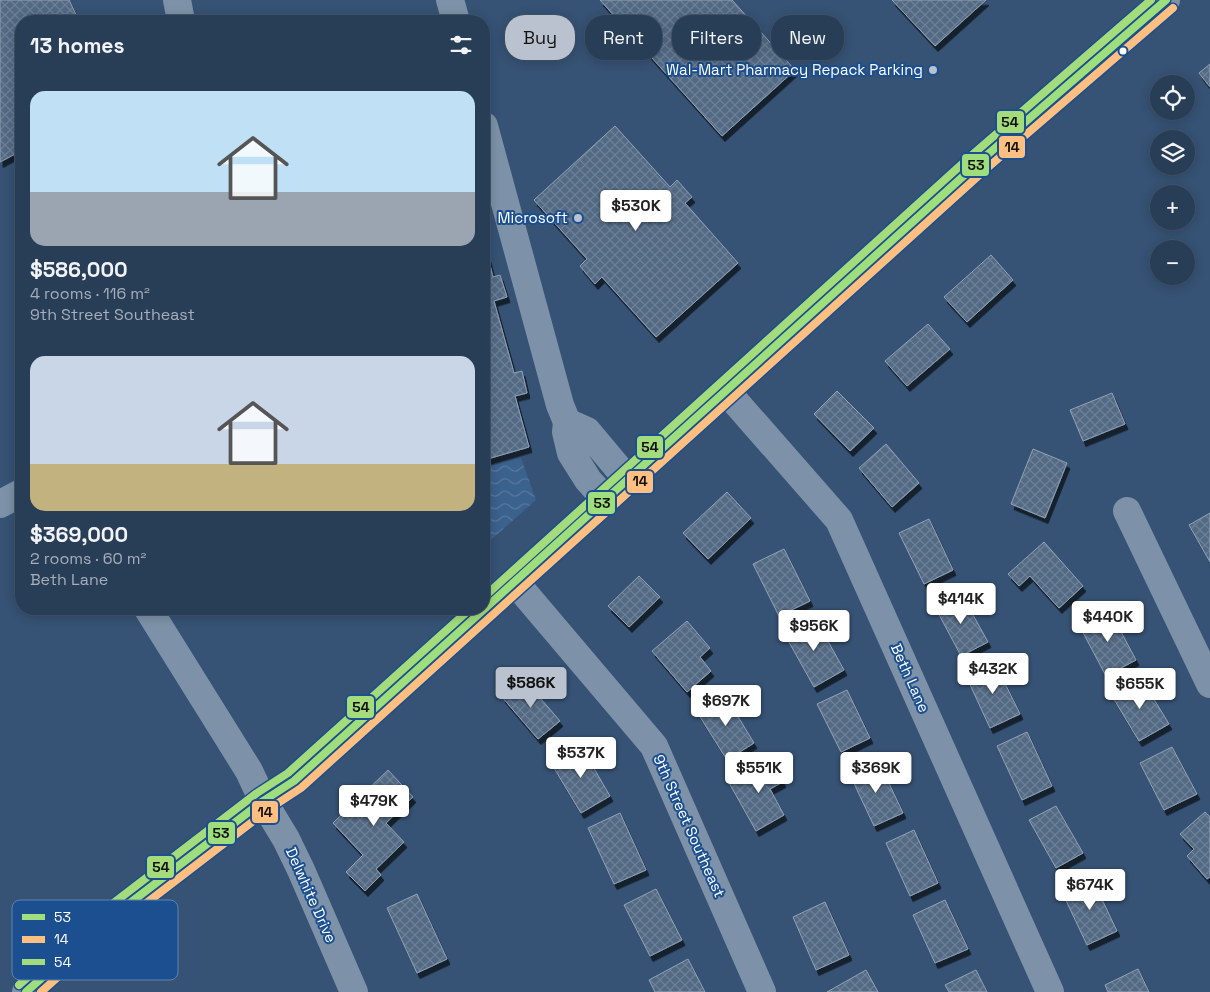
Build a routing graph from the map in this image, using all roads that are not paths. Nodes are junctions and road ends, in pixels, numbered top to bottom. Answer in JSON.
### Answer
{"nodes":[{"id":1,"x":177,"y":0,"type":"edge"},
{"id":2,"x":450,"y":0,"type":"edge"},
{"id":3,"x":1166,"y":0,"type":"edge"},
{"id":4,"x":180,"y":15,"type":"edge"},
{"id":5,"x":454,"y":15,"type":"edge"},
{"id":6,"x":490,"y":148,"type":"edge"},
{"id":7,"x":726,"y":391,"type":"junction"},
{"id":8,"x":567,"y":422,"type":"junction"},
{"id":9,"x":628,"y":480,"type":"junction"},
{"id":10,"x":15,"y":496,"type":"edge"},
{"id":11,"x":606,"y":500,"type":"junction"},
{"id":12,"x":0,"y":504,"type":"edge"},
{"id":13,"x":1127,"y":511,"type":"dead end"},
{"id":14,"x":515,"y":582,"type":"junction"},
{"id":15,"x":490,"y":605,"type":"edge"},
{"id":16,"x":152,"y":615,"type":"edge"},
{"id":17,"x":478,"y":615,"type":"edge"},
{"id":18,"x":1210,"y":684,"type":"edge"},
{"id":19,"x":263,"y":800,"type":"junction"},
{"id":20,"x":134,"y":900,"type":"edge"},
{"id":21,"x":39,"y":980,"type":"edge"},
{"id":22,"x":26,"y":992,"type":"edge"},
{"id":23,"x":354,"y":992,"type":"edge"},
{"id":24,"x":762,"y":992,"type":"edge"},
{"id":25,"x":1050,"y":992,"type":"edge"}],
"edges":[{"from":1,"to":4,"type":"street"},
{"from":2,"to":5,"type":"street"},
{"from":3,"to":7,"type":"street"},
{"from":6,"to":8,"type":"street"},
{"from":7,"to":9,"type":"street"},
{"from":7,"to":25,"type":"street","name":"Beth Lane"},
{"from":8,"to":9,"type":"street"},
{"from":8,"to":11,"type":"street"},
{"from":9,"to":11,"type":"street"},
{"from":10,"to":12,"type":"street"},
{"from":11,"to":14,"type":"street"},
{"from":13,"to":18,"type":"street"},
{"from":14,"to":15,"type":"street"},
{"from":14,"to":24,"type":"street","name":"9th Street Southeast"},
{"from":16,"to":19,"type":"street","name":"Delwhite Drive"},
{"from":17,"to":19,"type":"street"},
{"from":19,"to":20,"type":"street"},
{"from":19,"to":23,"type":"street","name":"Delwhite Drive"},
{"from":21,"to":22,"type":"street"}]}
